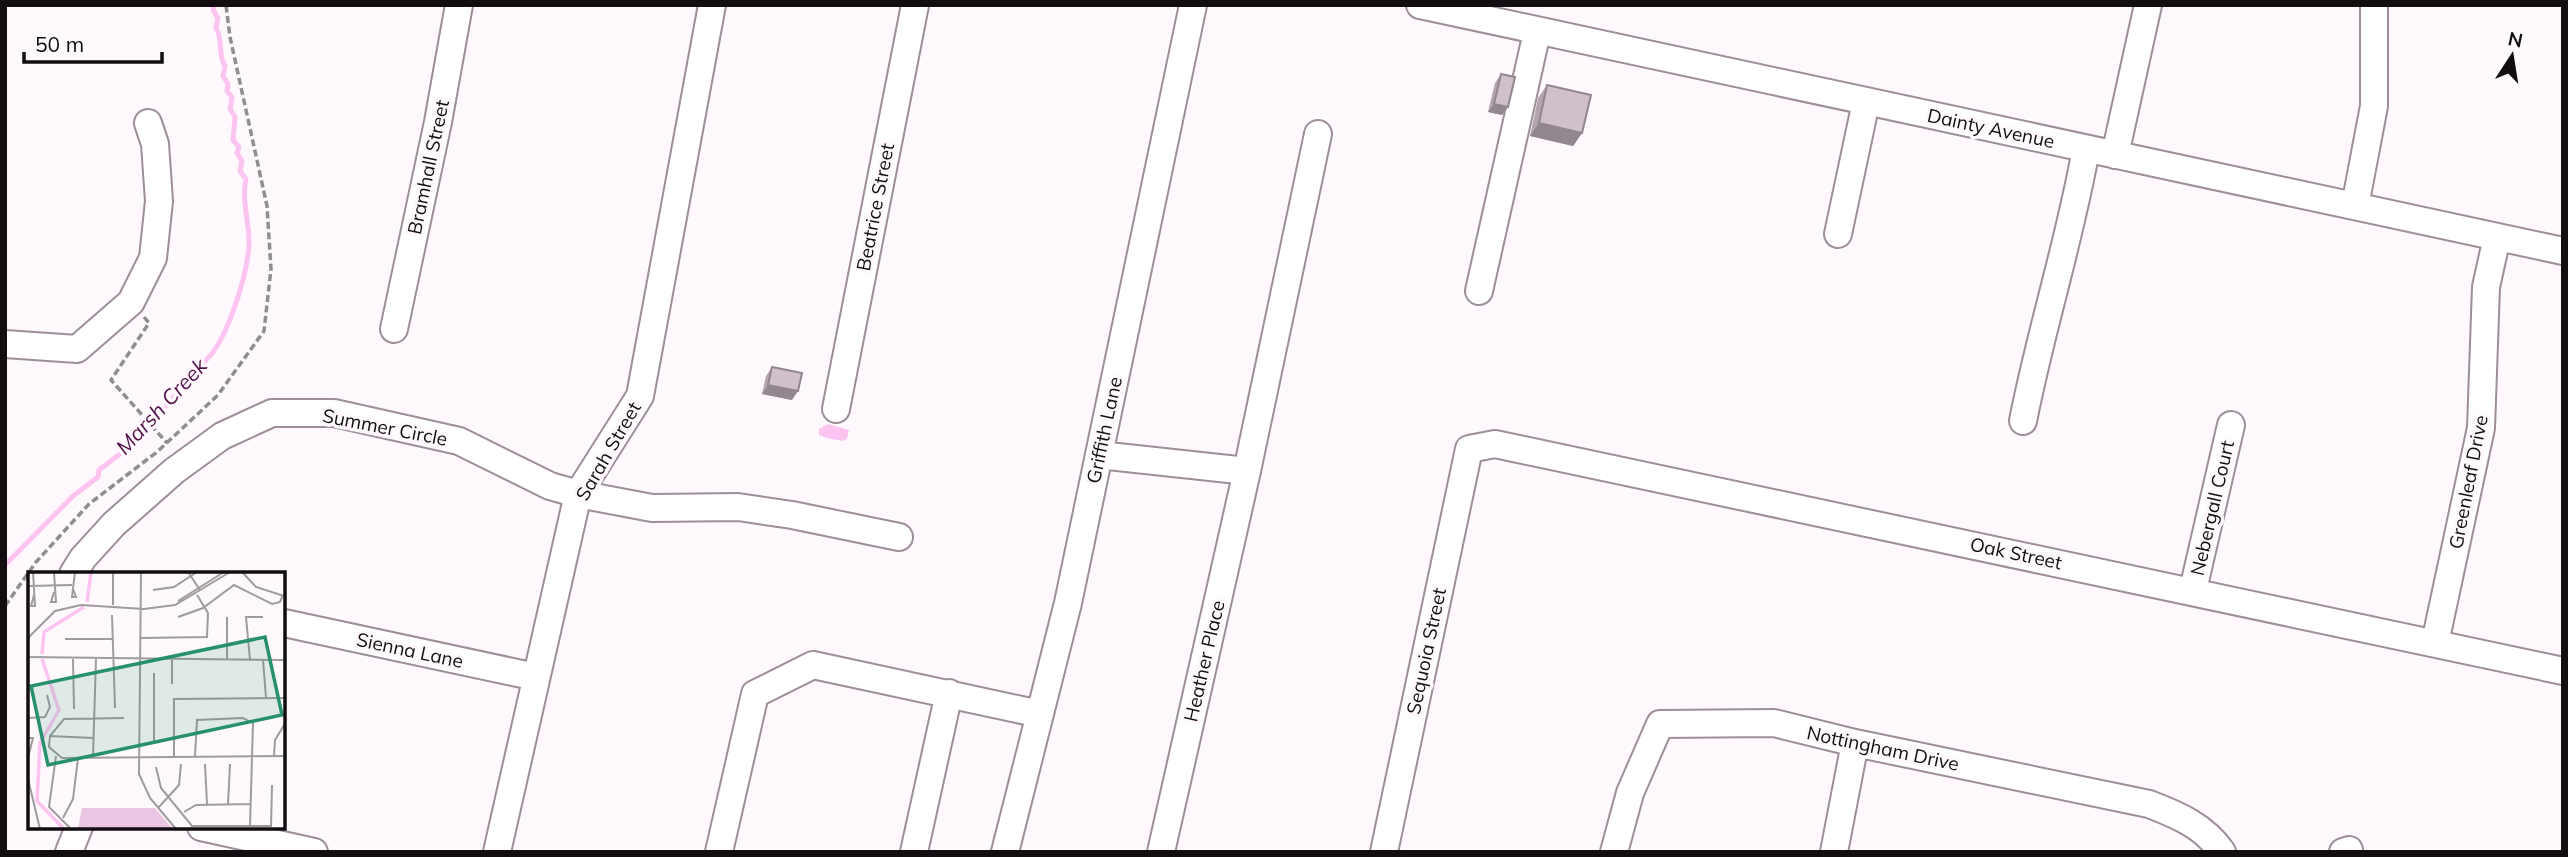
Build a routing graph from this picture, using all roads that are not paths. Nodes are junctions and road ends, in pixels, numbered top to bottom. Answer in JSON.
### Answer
{"nodes":[{"id":1,"x":459,"y":5,"type":"edge"},
{"id":2,"x":712,"y":5,"type":"edge"},
{"id":3,"x":915,"y":5,"type":"edge"},
{"id":4,"x":1193,"y":5,"type":"edge"},
{"id":5,"x":1420,"y":5,"type":"edge"},
{"id":6,"x":2148,"y":5,"type":"edge"},
{"id":7,"x":2374,"y":5,"type":"edge"},
{"id":8,"x":1537,"y":32,"type":"junction"},
{"id":9,"x":1866,"y":102,"type":"junction"},
{"id":10,"x":148,"y":123,"type":"dead end"},
{"id":11,"x":1318,"y":134,"type":"dead end"},
{"id":12,"x":2086,"y":149,"type":"junction"},
{"id":13,"x":2115,"y":155,"type":"junction"},
{"id":14,"x":2355,"y":206,"type":"junction"},
{"id":15,"x":1838,"y":234,"type":"dead end"},
{"id":16,"x":2497,"y":237,"type":"junction"},
{"id":17,"x":2563,"y":251,"type":"edge"},
{"id":18,"x":1479,"y":291,"type":"dead end"},
{"id":19,"x":394,"y":329,"type":"dead end"},
{"id":20,"x":5,"y":344,"type":"edge"},
{"id":21,"x":836,"y":409,"type":"dead end"},
{"id":22,"x":2023,"y":421,"type":"dead end"},
{"id":23,"x":2231,"y":425,"type":"dead end"},
{"id":24,"x":1469,"y":449,"type":"joint"},
{"id":25,"x":1099,"y":454,"type":"junction"},
{"id":26,"x":1247,"y":471,"type":"junction"},
{"id":27,"x":578,"y":494,"type":"junction"},
{"id":28,"x":899,"y":537,"type":"dead end"},
{"id":29,"x":86,"y":568,"type":"edge"},
{"id":30,"x":2193,"y":590,"type":"junction"},
{"id":31,"x":285,"y":623,"type":"edge"},
{"id":32,"x":2435,"y":643,"type":"junction"},
{"id":33,"x":2563,"y":671,"type":"edge"},
{"id":34,"x":536,"y":677,"type":"junction"},
{"id":35,"x":949,"y":693,"type":"junction"},
{"id":36,"x":1040,"y":714,"type":"junction"},
{"id":37,"x":1855,"y":743,"type":"junction"},
{"id":38,"x":78,"y":829,"type":"edge"},
{"id":39,"x":210,"y":829,"type":"edge"},
{"id":40,"x":69,"y":852,"type":"edge"},
{"id":41,"x":314,"y":852,"type":"edge"},
{"id":42,"x":497,"y":852,"type":"edge"},
{"id":43,"x":719,"y":852,"type":"edge"},
{"id":44,"x":914,"y":852,"type":"edge"},
{"id":45,"x":1005,"y":852,"type":"edge"},
{"id":46,"x":1161,"y":852,"type":"edge"},
{"id":47,"x":1384,"y":852,"type":"edge"},
{"id":48,"x":1614,"y":852,"type":"edge"},
{"id":49,"x":1834,"y":852,"type":"edge"},
{"id":50,"x":2222,"y":852,"type":"edge"}],
"edges":[{"from":1,"to":19,"type":"street","name":"Bramhall Street"},
{"from":2,"to":27,"type":"street","name":"Sarah Street"},
{"from":3,"to":21,"type":"street","name":"Beatrice Street"},
{"from":4,"to":25,"type":"street","name":"Griffith Lane"},
{"from":5,"to":8,"type":"street","name":"Dainty Avenue"},
{"from":6,"to":13,"type":"street"},
{"from":7,"to":14,"type":"street"},
{"from":8,"to":9,"type":"street","name":"Dainty Avenue"},
{"from":8,"to":18,"type":"street"},
{"from":9,"to":12,"type":"street","name":"Dainty Avenue"},
{"from":9,"to":15,"type":"street"},
{"from":10,"to":20,"type":"street"},
{"from":11,"to":26,"type":"street","name":"Heather Place"},
{"from":12,"to":13,"type":"street","name":"Dainty Avenue"},
{"from":12,"to":22,"type":"street"},
{"from":13,"to":14,"type":"street","name":"Dainty Avenue"},
{"from":14,"to":16,"type":"street","name":"Dainty Avenue"},
{"from":16,"to":17,"type":"street","name":"Dainty Avenue"},
{"from":16,"to":32,"type":"street","name":"Greenleaf Drive"},
{"from":23,"to":30,"type":"street","name":"Nebergall Court"},
{"from":24,"to":30,"type":"street","name":"Oak Street"},
{"from":24,"to":47,"type":"street","name":"Sequoia Street"},
{"from":25,"to":26,"type":"street"},
{"from":25,"to":36,"type":"street","name":"Griffith Lane"},
{"from":26,"to":46,"type":"street","name":"Heather Place"},
{"from":27,"to":28,"type":"street","name":"Summer Circle"},
{"from":27,"to":29,"type":"street","name":"Summer Circle"},
{"from":27,"to":34,"type":"street","name":"Sarah Street"},
{"from":30,"to":32,"type":"street","name":"Oak Street"},
{"from":31,"to":34,"type":"street","name":"Sienna Lane"},
{"from":32,"to":33,"type":"street","name":"Oak Street"},
{"from":34,"to":42,"type":"street","name":"Sarah Street"},
{"from":35,"to":36,"type":"street"},
{"from":35,"to":43,"type":"street"},
{"from":35,"to":44,"type":"street"},
{"from":36,"to":45,"type":"street","name":"Griffith Lane"},
{"from":37,"to":48,"type":"street","name":"Nottingham Drive"},
{"from":37,"to":49,"type":"street"},
{"from":37,"to":50,"type":"street","name":"Nottingham Drive"},
{"from":38,"to":40,"type":"street"},
{"from":39,"to":41,"type":"street"}]}
